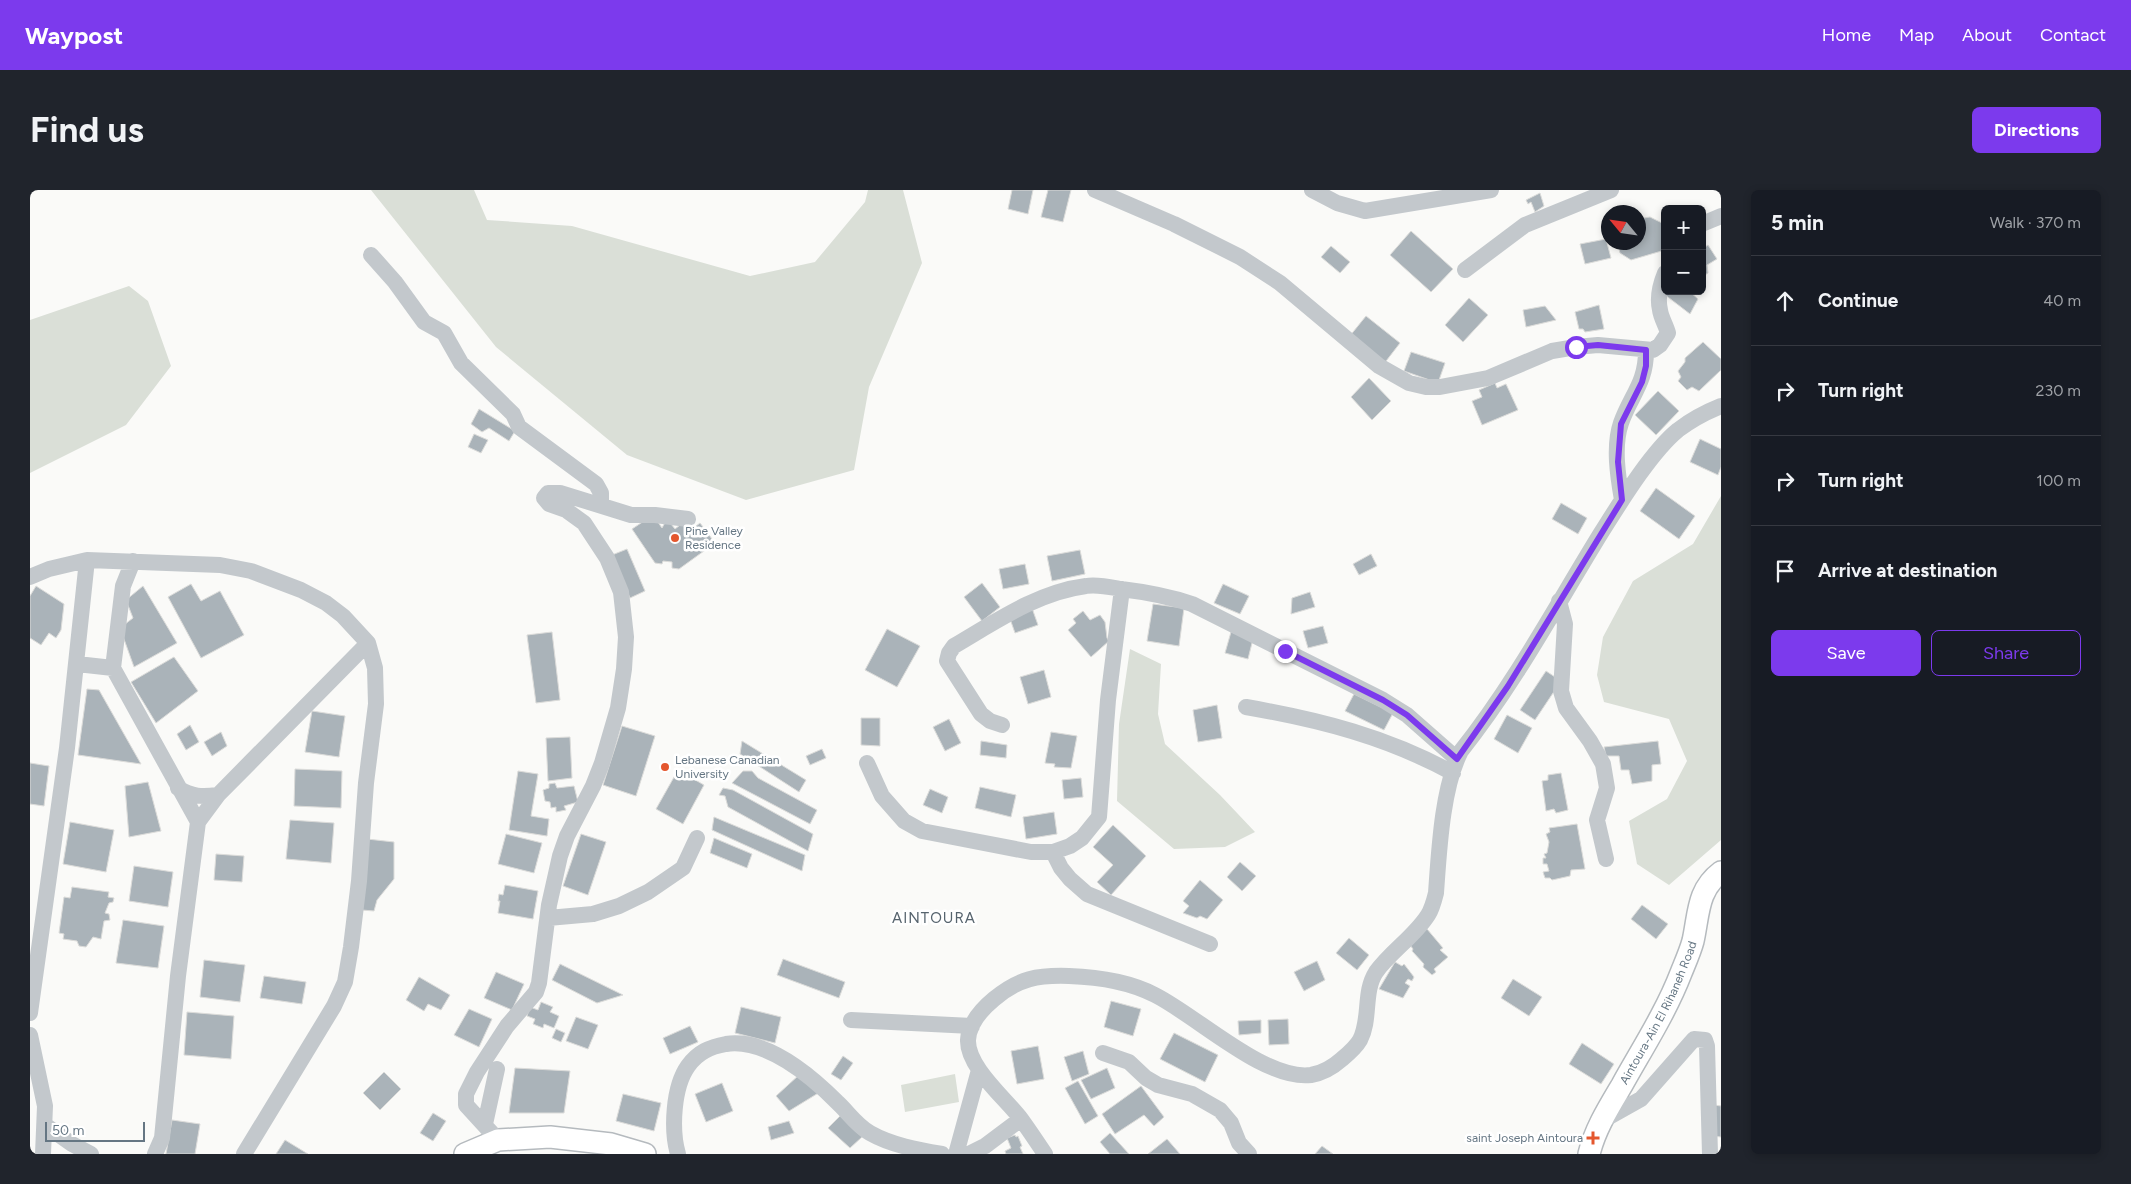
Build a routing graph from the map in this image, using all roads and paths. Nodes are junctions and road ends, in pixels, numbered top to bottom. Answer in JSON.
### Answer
{"nodes":[{"id":1,"x":1095,"y":190,"type":"edge"},
{"id":2,"x":1312,"y":190,"type":"edge"},
{"id":3,"x":1491,"y":190,"type":"edge"},
{"id":4,"x":1611,"y":190,"type":"edge"},
{"id":5,"x":1456,"y":194,"type":"edge"},
{"id":6,"x":1721,"y":216,"type":"edge"},
{"id":7,"x":1706,"y":222,"type":"edge"},
{"id":8,"x":372,"y":255,"type":"dead end"},
{"id":9,"x":1465,"y":270,"type":"dead end"},
{"id":10,"x":1661,"y":285,"type":"edge"},
{"id":11,"x":1646,"y":350,"type":"junction"},
{"id":12,"x":1721,"y":406,"type":"edge"},
{"id":13,"x":1622,"y":500,"type":"junction"},
{"id":14,"x":601,"y":504,"type":"junction"},
{"id":15,"x":688,"y":518,"type":"dead end"},
{"id":16,"x":87,"y":560,"type":"junction"},
{"id":17,"x":133,"y":561,"type":"junction"},
{"id":18,"x":30,"y":577,"type":"edge"},
{"id":19,"x":1122,"y":589,"type":"junction"},
{"id":20,"x":1559,"y":601,"type":"junction"},
{"id":21,"x":368,"y":643,"type":"junction"},
{"id":22,"x":77,"y":664,"type":"junction"},
{"id":23,"x":112,"y":668,"type":"junction"},
{"id":24,"x":1246,"y":707,"type":"dead end"},
{"id":25,"x":1002,"y":725,"type":"dead end"},
{"id":26,"x":867,"y":763,"type":"dead end"},
{"id":27,"x":1455,"y":766,"type":"junction"},
{"id":28,"x":178,"y":788,"type":"junction"},
{"id":29,"x":218,"y":795,"type":"junction"},
{"id":30,"x":198,"y":822,"type":"junction"},
{"id":31,"x":697,"y":838,"type":"dead end"},
{"id":32,"x":1053,"y":852,"type":"junction"},
{"id":33,"x":1606,"y":859,"type":"dead end"},
{"id":34,"x":1721,"y":872,"type":"edge"},
{"id":35,"x":548,"y":918,"type":"junction"},
{"id":36,"x":1210,"y":944,"type":"dead end"},
{"id":37,"x":30,"y":1013,"type":"edge"},
{"id":38,"x":851,"y":1020,"type":"dead end"},
{"id":39,"x":972,"y":1026,"type":"junction"},
{"id":40,"x":30,"y":1035,"type":"edge"},
{"id":41,"x":1104,"y":1052,"type":"dead end"},
{"id":42,"x":497,"y":1068,"type":"dead end"},
{"id":43,"x":979,"y":1070,"type":"junction"},
{"id":44,"x":1021,"y":1119,"type":"junction"},
{"id":45,"x":1600,"y":1122,"type":"junction"},
{"id":46,"x":45,"y":1125,"type":"junction"},
{"id":47,"x":491,"y":1132,"type":"junction"},
{"id":48,"x":576,"y":1139,"type":"junction"},
{"id":49,"x":43,"y":1154,"type":"edge"},
{"id":50,"x":91,"y":1154,"type":"edge"},
{"id":51,"x":155,"y":1154,"type":"edge"},
{"id":52,"x":244,"y":1154,"type":"edge"},
{"id":53,"x":465,"y":1154,"type":"edge"},
{"id":54,"x":601,"y":1154,"type":"edge"},
{"id":55,"x":645,"y":1154,"type":"edge"},
{"id":56,"x":678,"y":1154,"type":"edge"},
{"id":57,"x":942,"y":1154,"type":"edge"},
{"id":58,"x":956,"y":1154,"type":"edge"},
{"id":59,"x":970,"y":1154,"type":"edge"},
{"id":60,"x":1045,"y":1154,"type":"edge"},
{"id":61,"x":1249,"y":1154,"type":"edge"},
{"id":62,"x":1589,"y":1154,"type":"edge"},
{"id":63,"x":1710,"y":1154,"type":"edge"}],
"edges":[{"from":1,"to":11,"type":"street"},
{"from":2,"to":5,"type":"street"},
{"from":3,"to":5,"type":"street"},
{"from":4,"to":9,"type":"street"},
{"from":6,"to":7,"type":"street"},
{"from":8,"to":14,"type":"street"},
{"from":10,"to":11,"type":"street"},
{"from":11,"to":13,"type":"street"},
{"from":12,"to":13,"type":"street"},
{"from":13,"to":20,"type":"street"},
{"from":14,"to":15,"type":"street"},
{"from":14,"to":35,"type":"street"},
{"from":16,"to":17,"type":"street"},
{"from":16,"to":18,"type":"street"},
{"from":16,"to":22,"type":"street"},
{"from":17,"to":21,"type":"street"},
{"from":17,"to":23,"type":"street"},
{"from":19,"to":25,"type":"street"},
{"from":19,"to":27,"type":"street"},
{"from":19,"to":32,"type":"street"},
{"from":20,"to":27,"type":"street"},
{"from":20,"to":33,"type":"street"},
{"from":21,"to":29,"type":"street"},
{"from":21,"to":52,"type":"street"},
{"from":22,"to":23,"type":"street"},
{"from":22,"to":37,"type":"street"},
{"from":23,"to":28,"type":"street"},
{"from":24,"to":27,"type":"street"},
{"from":26,"to":32,"type":"street"},
{"from":27,"to":39,"type":"street"},
{"from":28,"to":29,"type":"street"},
{"from":28,"to":30,"type":"street"},
{"from":29,"to":30,"type":"street"},
{"from":30,"to":51,"type":"street"},
{"from":31,"to":35,"type":"street"},
{"from":32,"to":36,"type":"street"},
{"from":34,"to":45,"type":"main road","name":"Aintoura-Ain El Rihaneh Road"},
{"from":35,"to":47,"type":"street"},
{"from":38,"to":39,"type":"street"},
{"from":39,"to":43,"type":"street"},
{"from":40,"to":46,"type":"street"},
{"from":41,"to":61,"type":"street"},
{"from":42,"to":47,"type":"street"},
{"from":43,"to":44,"type":"street"},
{"from":43,"to":58,"type":"street"},
{"from":44,"to":59,"type":"street"},
{"from":44,"to":60,"type":"street"},
{"from":45,"to":62,"type":"main road","name":"Aintoura-Ain El Rihaneh Road"},
{"from":45,"to":63,"type":"street"},
{"from":46,"to":49,"type":"street"},
{"from":46,"to":50,"type":"street"},
{"from":47,"to":48,"type":"main road"},
{"from":47,"to":53,"type":"main road"},
{"from":48,"to":54,"type":"main road"},
{"from":48,"to":55,"type":"main road"},
{"from":56,"to":57,"type":"street"}]}
